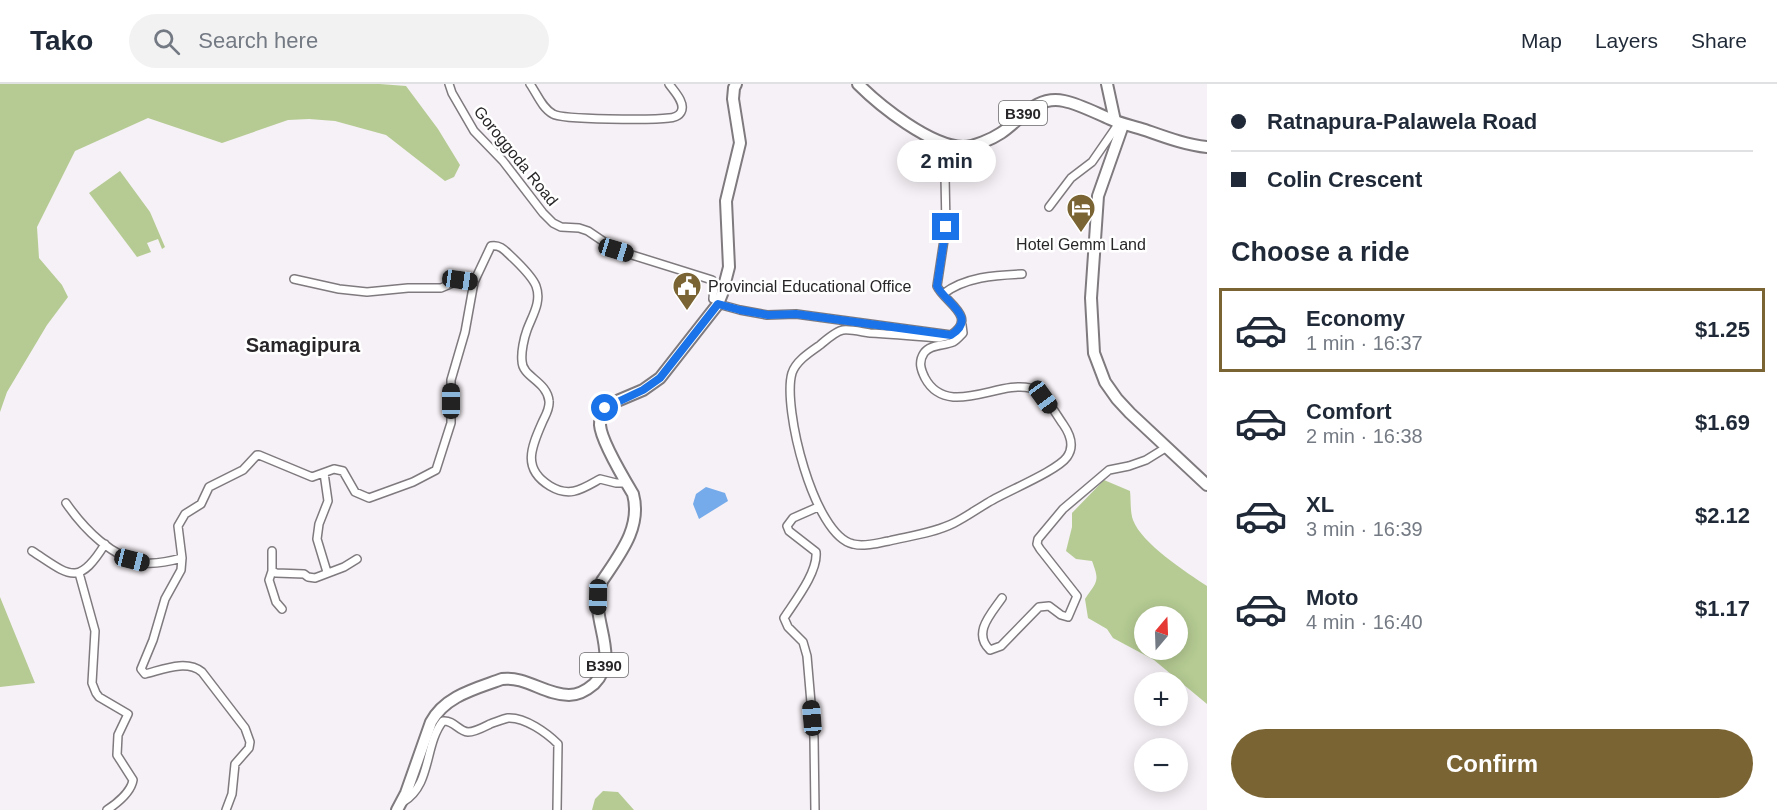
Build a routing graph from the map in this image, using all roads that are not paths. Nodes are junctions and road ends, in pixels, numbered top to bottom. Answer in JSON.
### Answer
{"nodes":[{"id":1,"x":449,"y":84,"type":"edge"},
{"id":2,"x":530,"y":84,"type":"edge"},
{"id":3,"x":669,"y":84,"type":"edge"},
{"id":4,"x":736,"y":84,"type":"edge"},
{"id":5,"x":858,"y":84,"type":"edge"},
{"id":6,"x":1107,"y":84,"type":"edge"},
{"id":7,"x":1119,"y":123,"type":"junction"},
{"id":8,"x":951,"y":145,"type":"junction"},
{"id":9,"x":1207,"y":147,"type":"edge"},
{"id":10,"x":1049,"y":207,"type":"dead end"},
{"id":11,"x":1022,"y":273,"type":"dead end"},
{"id":12,"x":294,"y":279,"type":"dead end"},
{"id":13,"x":474,"y":282,"type":"junction"},
{"id":14,"x":943,"y":294,"type":"junction"},
{"id":15,"x":718,"y":302,"type":"junction"},
{"id":16,"x":962,"y":325,"type":"junction"},
{"id":17,"x":951,"y":335,"type":"junction"},
{"id":18,"x":1167,"y":447,"type":"junction"},
{"id":19,"x":324,"y":473,"type":"junction"},
{"id":20,"x":626,"y":483,"type":"junction"},
{"id":21,"x":1207,"y":485,"type":"edge"},
{"id":22,"x":66,"y":503,"type":"dead end"},
{"id":23,"x":818,"y":507,"type":"junction"},
{"id":24,"x":105,"y":544,"type":"junction"},
{"id":25,"x":32,"y":551,"type":"dead end"},
{"id":26,"x":272,"y":551,"type":"dead end"},
{"id":27,"x":182,"y":558,"type":"junction"},
{"id":28,"x":357,"y":559,"type":"dead end"},
{"id":29,"x":272,"y":571,"type":"junction"},
{"id":30,"x":327,"y":572,"type":"junction"},
{"id":31,"x":79,"y":573,"type":"junction"},
{"id":32,"x":1002,"y":598,"type":"dead end"},
{"id":33,"x":282,"y":609,"type":"dead end"},
{"id":34,"x":398,"y":807,"type":"edge"},
{"id":35,"x":107,"y":810,"type":"edge"},
{"id":36,"x":226,"y":810,"type":"edge"},
{"id":37,"x":557,"y":810,"type":"edge"},
{"id":38,"x":815,"y":810,"type":"edge"}],
"edges":[{"from":1,"to":15,"type":"street","name":"Goroggoda Road"},
{"from":2,"to":3,"type":"street"},
{"from":4,"to":15,"type":"main road","number":"B390"},
{"from":5,"to":8,"type":"main road","number":"B390"},
{"from":6,"to":7,"type":"main road"},
{"from":7,"to":8,"type":"main road","number":"B390"},
{"from":7,"to":9,"type":"main road","number":"B390"},
{"from":7,"to":10,"type":"street"},
{"from":7,"to":18,"type":"main road"},
{"from":8,"to":14,"type":"street"},
{"from":11,"to":14,"type":"street"},
{"from":12,"to":13,"type":"street"},
{"from":13,"to":19,"type":"street"},
{"from":13,"to":20,"type":"street"},
{"from":14,"to":16,"type":"street"},
{"from":15,"to":17,"type":"street"},
{"from":15,"to":20,"type":"main road","number":"B390"},
{"from":16,"to":17,"type":"street"},
{"from":16,"to":23,"type":"street"},
{"from":17,"to":23,"type":"street"},
{"from":18,"to":21,"type":"main road"},
{"from":18,"to":32,"type":"street"},
{"from":19,"to":27,"type":"street"},
{"from":19,"to":30,"type":"street"},
{"from":20,"to":34,"type":"main road","number":"B390"},
{"from":22,"to":24,"type":"street"},
{"from":23,"to":38,"type":"street"},
{"from":24,"to":27,"type":"street"},
{"from":24,"to":31,"type":"street"},
{"from":25,"to":31,"type":"street"},
{"from":26,"to":29,"type":"street"},
{"from":27,"to":36,"type":"street"},
{"from":28,"to":30,"type":"street"},
{"from":29,"to":30,"type":"street"},
{"from":29,"to":33,"type":"street"},
{"from":31,"to":35,"type":"street"},
{"from":34,"to":37,"type":"street"}]}
